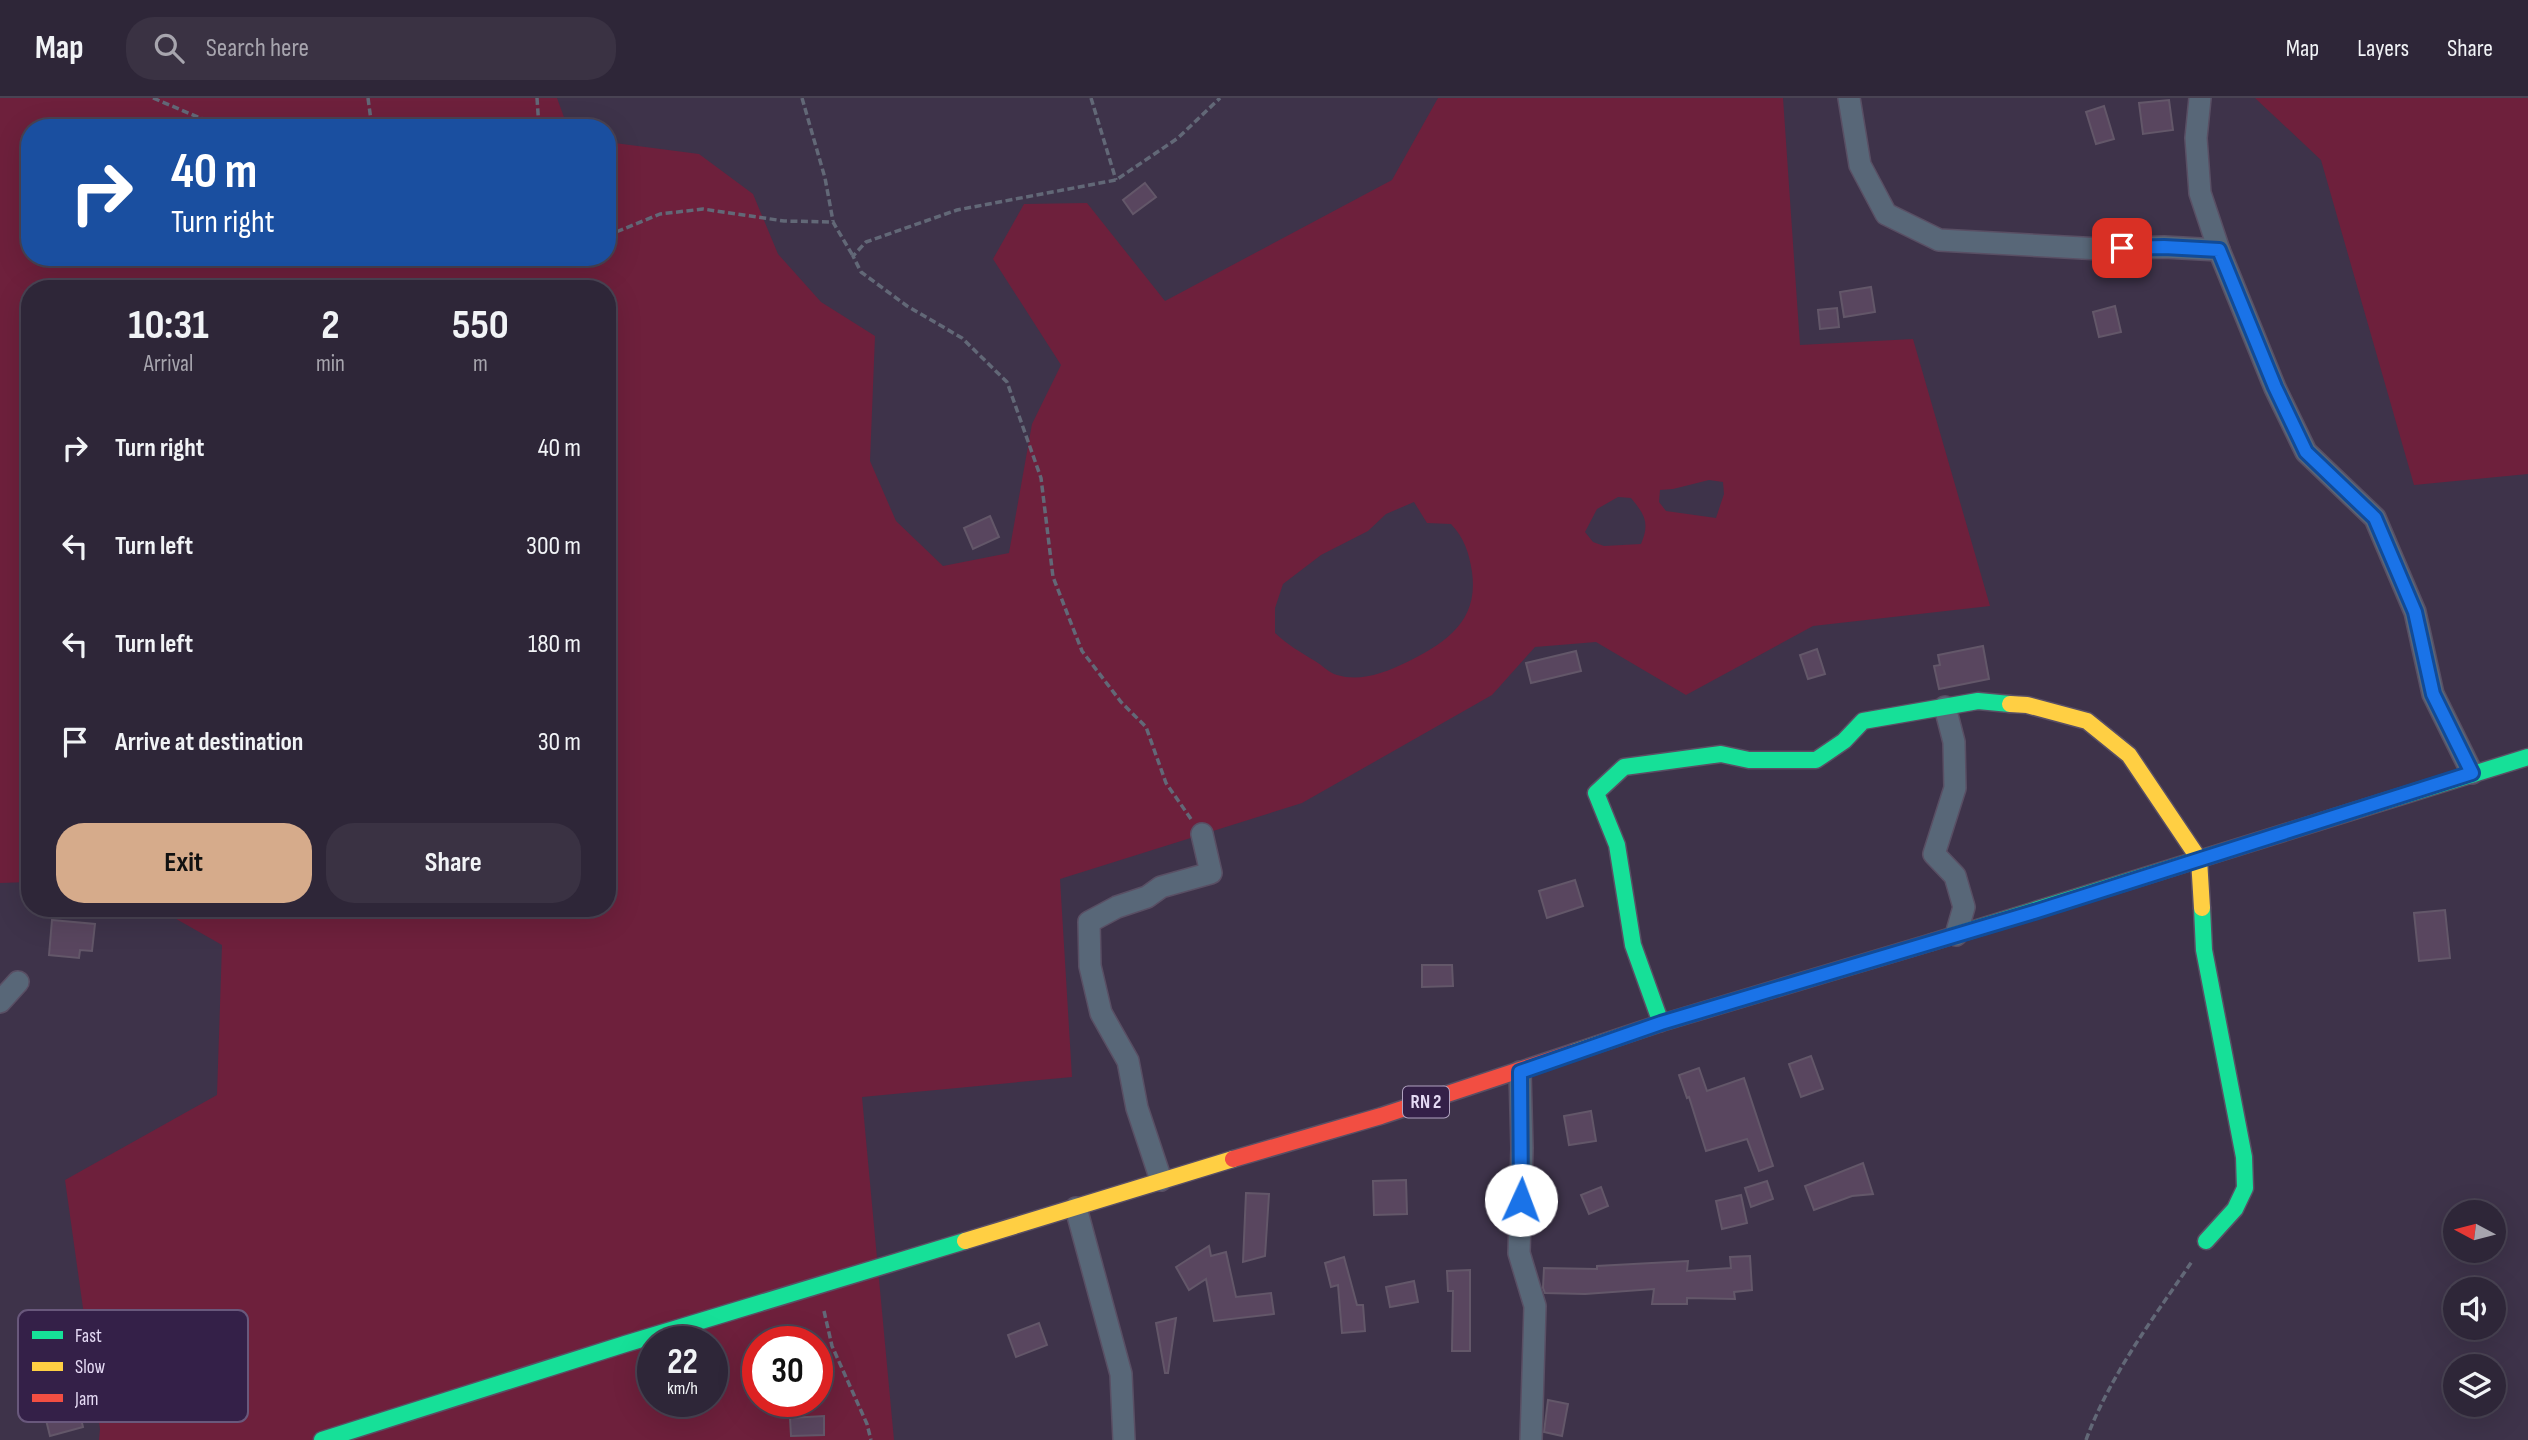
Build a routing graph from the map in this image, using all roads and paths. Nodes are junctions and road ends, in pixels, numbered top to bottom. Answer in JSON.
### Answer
{"nodes":[{"id":1,"x":153,"y":98,"type":"edge"},
{"id":2,"x":368,"y":98,"type":"edge"},
{"id":3,"x":537,"y":98,"type":"edge"},
{"id":4,"x":802,"y":98,"type":"edge"},
{"id":5,"x":1091,"y":98,"type":"edge"},
{"id":6,"x":1220,"y":98,"type":"edge"},
{"id":7,"x":1849,"y":98,"type":"edge"},
{"id":8,"x":2200,"y":98,"type":"edge"},
{"id":9,"x":204,"y":119,"type":"edge"},
{"id":10,"x":371,"y":119,"type":"edge"},
{"id":11,"x":538,"y":119,"type":"edge"},
{"id":12,"x":1116,"y":180,"type":"junction"},
{"id":13,"x":833,"y":222,"type":"junction"},
{"id":14,"x":616,"y":232,"type":"edge"},
{"id":15,"x":2219,"y":250,"type":"junction"},
{"id":16,"x":853,"y":256,"type":"junction"},
{"id":17,"x":1945,"y":706,"type":"junction"},
{"id":18,"x":2528,"y":757,"type":"edge"},
{"id":19,"x":2472,"y":773,"type":"junction"},
{"id":20,"x":1202,"y":834,"type":"joint"},
{"id":21,"x":2199,"y":859,"type":"junction"},
{"id":22,"x":1956,"y":934,"type":"junction"},
{"id":23,"x":18,"y":982,"type":"dead end"},
{"id":24,"x":0,"y":1002,"type":"edge"},
{"id":25,"x":1661,"y":1023,"type":"junction"},
{"id":26,"x":1520,"y":1072,"type":"junction"},
{"id":27,"x":1161,"y":1180,"type":"junction"},
{"id":28,"x":1076,"y":1208,"type":"junction"},
{"id":29,"x":2206,"y":1241,"type":"joint"},
{"id":30,"x":818,"y":1285,"type":"junction"},
{"id":31,"x":321,"y":1440,"type":"edge"},
{"id":32,"x":871,"y":1440,"type":"edge"},
{"id":33,"x":1124,"y":1440,"type":"edge"},
{"id":34,"x":1531,"y":1440,"type":"edge"},
{"id":35,"x":2086,"y":1440,"type":"edge"}],
"edges":[{"from":1,"to":9,"type":"path"},
{"from":2,"to":10,"type":"path"},
{"from":3,"to":11,"type":"path"},
{"from":4,"to":13,"type":"path"},
{"from":5,"to":12,"type":"path"},
{"from":6,"to":12,"type":"path"},
{"from":7,"to":15,"type":"street"},
{"from":8,"to":15,"type":"street"},
{"from":12,"to":16,"type":"path"},
{"from":13,"to":14,"type":"path"},
{"from":13,"to":16,"type":"path"},
{"from":15,"to":19,"type":"street"},
{"from":16,"to":20,"type":"path"},
{"from":17,"to":21,"type":"main road"},
{"from":17,"to":22,"type":"street"},
{"from":17,"to":25,"type":"main road"},
{"from":18,"to":19,"type":"main road","number":"RN 2"},
{"from":19,"to":21,"type":"main road","number":"RN 2"},
{"from":20,"to":27,"type":"street"},
{"from":21,"to":22,"type":"main road","number":"RN 2"},
{"from":21,"to":29,"type":"main road"},
{"from":22,"to":25,"type":"main road","number":"RN 2"},
{"from":23,"to":24,"type":"street"},
{"from":25,"to":26,"type":"main road","number":"RN 2"},
{"from":26,"to":27,"type":"main road","number":"RN 2"},
{"from":26,"to":34,"type":"street"},
{"from":27,"to":28,"type":"main road","number":"RN 2"},
{"from":28,"to":30,"type":"main road","number":"RN 2"},
{"from":28,"to":33,"type":"street"},
{"from":29,"to":35,"type":"path"},
{"from":30,"to":31,"type":"main road","number":"RN 2"},
{"from":30,"to":32,"type":"path"}]}
